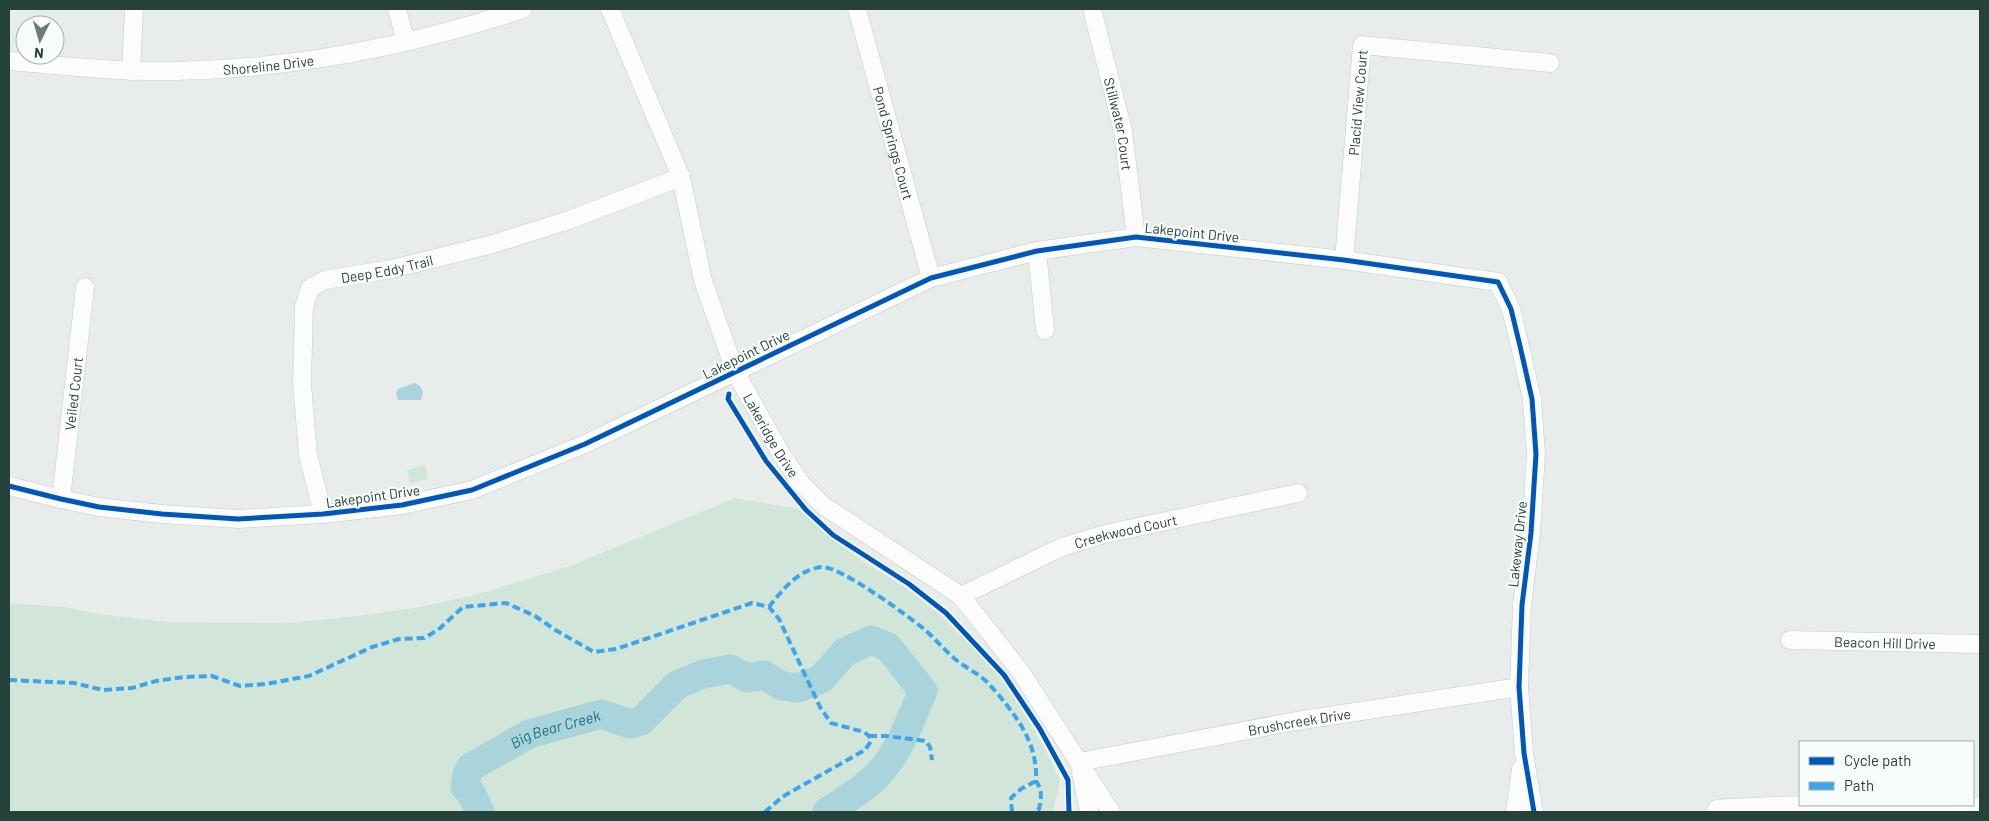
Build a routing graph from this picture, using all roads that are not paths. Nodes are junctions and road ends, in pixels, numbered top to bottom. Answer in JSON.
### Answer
{"nodes":[{"id":1,"x":134,"y":9,"type":"edge"},
{"id":2,"x":397,"y":9,"type":"edge"},
{"id":3,"x":523,"y":9,"type":"edge"},
{"id":4,"x":610,"y":9,"type":"edge"},
{"id":5,"x":857,"y":9,"type":"edge"},
{"id":6,"x":1093,"y":13,"type":"dead end"},
{"id":7,"x":406,"y":42,"type":"junction"},
{"id":8,"x":9,"y":61,"type":"edge"},
{"id":9,"x":1550,"y":63,"type":"dead end"},
{"id":10,"x":131,"y":70,"type":"junction"},
{"id":11,"x":681,"y":178,"type":"junction"},
{"id":12,"x":1136,"y":237,"type":"junction"},
{"id":13,"x":1037,"y":251,"type":"junction"},
{"id":14,"x":1344,"y":260,"type":"junction"},
{"id":15,"x":931,"y":278,"type":"junction"},
{"id":16,"x":1498,"y":282,"type":"joint"},
{"id":17,"x":85,"y":287,"type":"dead end"},
{"id":18,"x":1045,"y":330,"type":"dead end"},
{"id":19,"x":735,"y":372,"type":"junction"},
{"id":20,"x":9,"y":486,"type":"edge"},
{"id":21,"x":1298,"y":493,"type":"dead end"},
{"id":22,"x":61,"y":499,"type":"junction"},
{"id":23,"x":323,"y":514,"type":"junction"},
{"id":24,"x":960,"y":596,"type":"junction"},
{"id":25,"x":1790,"y":640,"type":"dead end"},
{"id":26,"x":1980,"y":644,"type":"edge"},
{"id":27,"x":1519,"y":687,"type":"junction"},
{"id":28,"x":1524,"y":754,"type":"junction"},
{"id":29,"x":1079,"y":762,"type":"junction"},
{"id":30,"x":1980,"y":810,"type":"edge"},
{"id":31,"x":1089,"y":812,"type":"edge"},
{"id":32,"x":1111,"y":812,"type":"edge"},
{"id":33,"x":1515,"y":812,"type":"edge"},
{"id":34,"x":1534,"y":812,"type":"edge"},
{"id":35,"x":1718,"y":812,"type":"edge"}],
"edges":[{"from":1,"to":10,"type":"street"},
{"from":2,"to":7,"type":"street"},
{"from":3,"to":7,"type":"street","name":"Shoreline Drive"},
{"from":4,"to":11,"type":"street","name":"Lakeridge Drive"},
{"from":5,"to":15,"type":"street","name":"Pond Springs Court"},
{"from":6,"to":12,"type":"street","name":"Stillwater Court"},
{"from":7,"to":10,"type":"street","name":"Shoreline Drive"},
{"from":8,"to":10,"type":"street","name":"Shoreline Drive"},
{"from":9,"to":14,"type":"street","name":"Placid View Court"},
{"from":11,"to":19,"type":"street","name":"Lakeridge Drive"},
{"from":11,"to":23,"type":"street","name":"Deep Eddy Trail"},
{"from":12,"to":13,"type":"street","name":"Lakepoint Drive"},
{"from":12,"to":14,"type":"street","name":"Lakepoint Drive"},
{"from":13,"to":15,"type":"street","name":"Lakepoint Drive"},
{"from":13,"to":18,"type":"street"},
{"from":14,"to":16,"type":"street","name":"Lakepoint Drive"},
{"from":15,"to":19,"type":"street","name":"Lakepoint Drive"},
{"from":16,"to":27,"type":"street","name":"Lakeway Drive"},
{"from":17,"to":22,"type":"street","name":"Veiled Court"},
{"from":19,"to":23,"type":"street","name":"Lakepoint Drive"},
{"from":19,"to":24,"type":"street","name":"Lakeridge Drive"},
{"from":20,"to":22,"type":"street","name":"Lakepoint Drive"},
{"from":21,"to":24,"type":"street","name":"Creekwood Court"},
{"from":22,"to":23,"type":"street","name":"Lakepoint Drive"},
{"from":24,"to":29,"type":"street","name":"Lakeridge Drive"},
{"from":25,"to":26,"type":"street","name":"Beacon Hill Drive"},
{"from":27,"to":28,"type":"street","name":"Lakeway Drive"},
{"from":27,"to":29,"type":"street","name":"Brushcreek Drive"},
{"from":28,"to":33,"type":"street","name":"Lakeway Drive"},
{"from":28,"to":34,"type":"street","name":"Lakeway Drive"},
{"from":29,"to":31,"type":"street","name":"Lakeridge Drive"},
{"from":29,"to":32,"type":"street","name":"Lakeridge Drive"},
{"from":30,"to":35,"type":"main road"}]}
